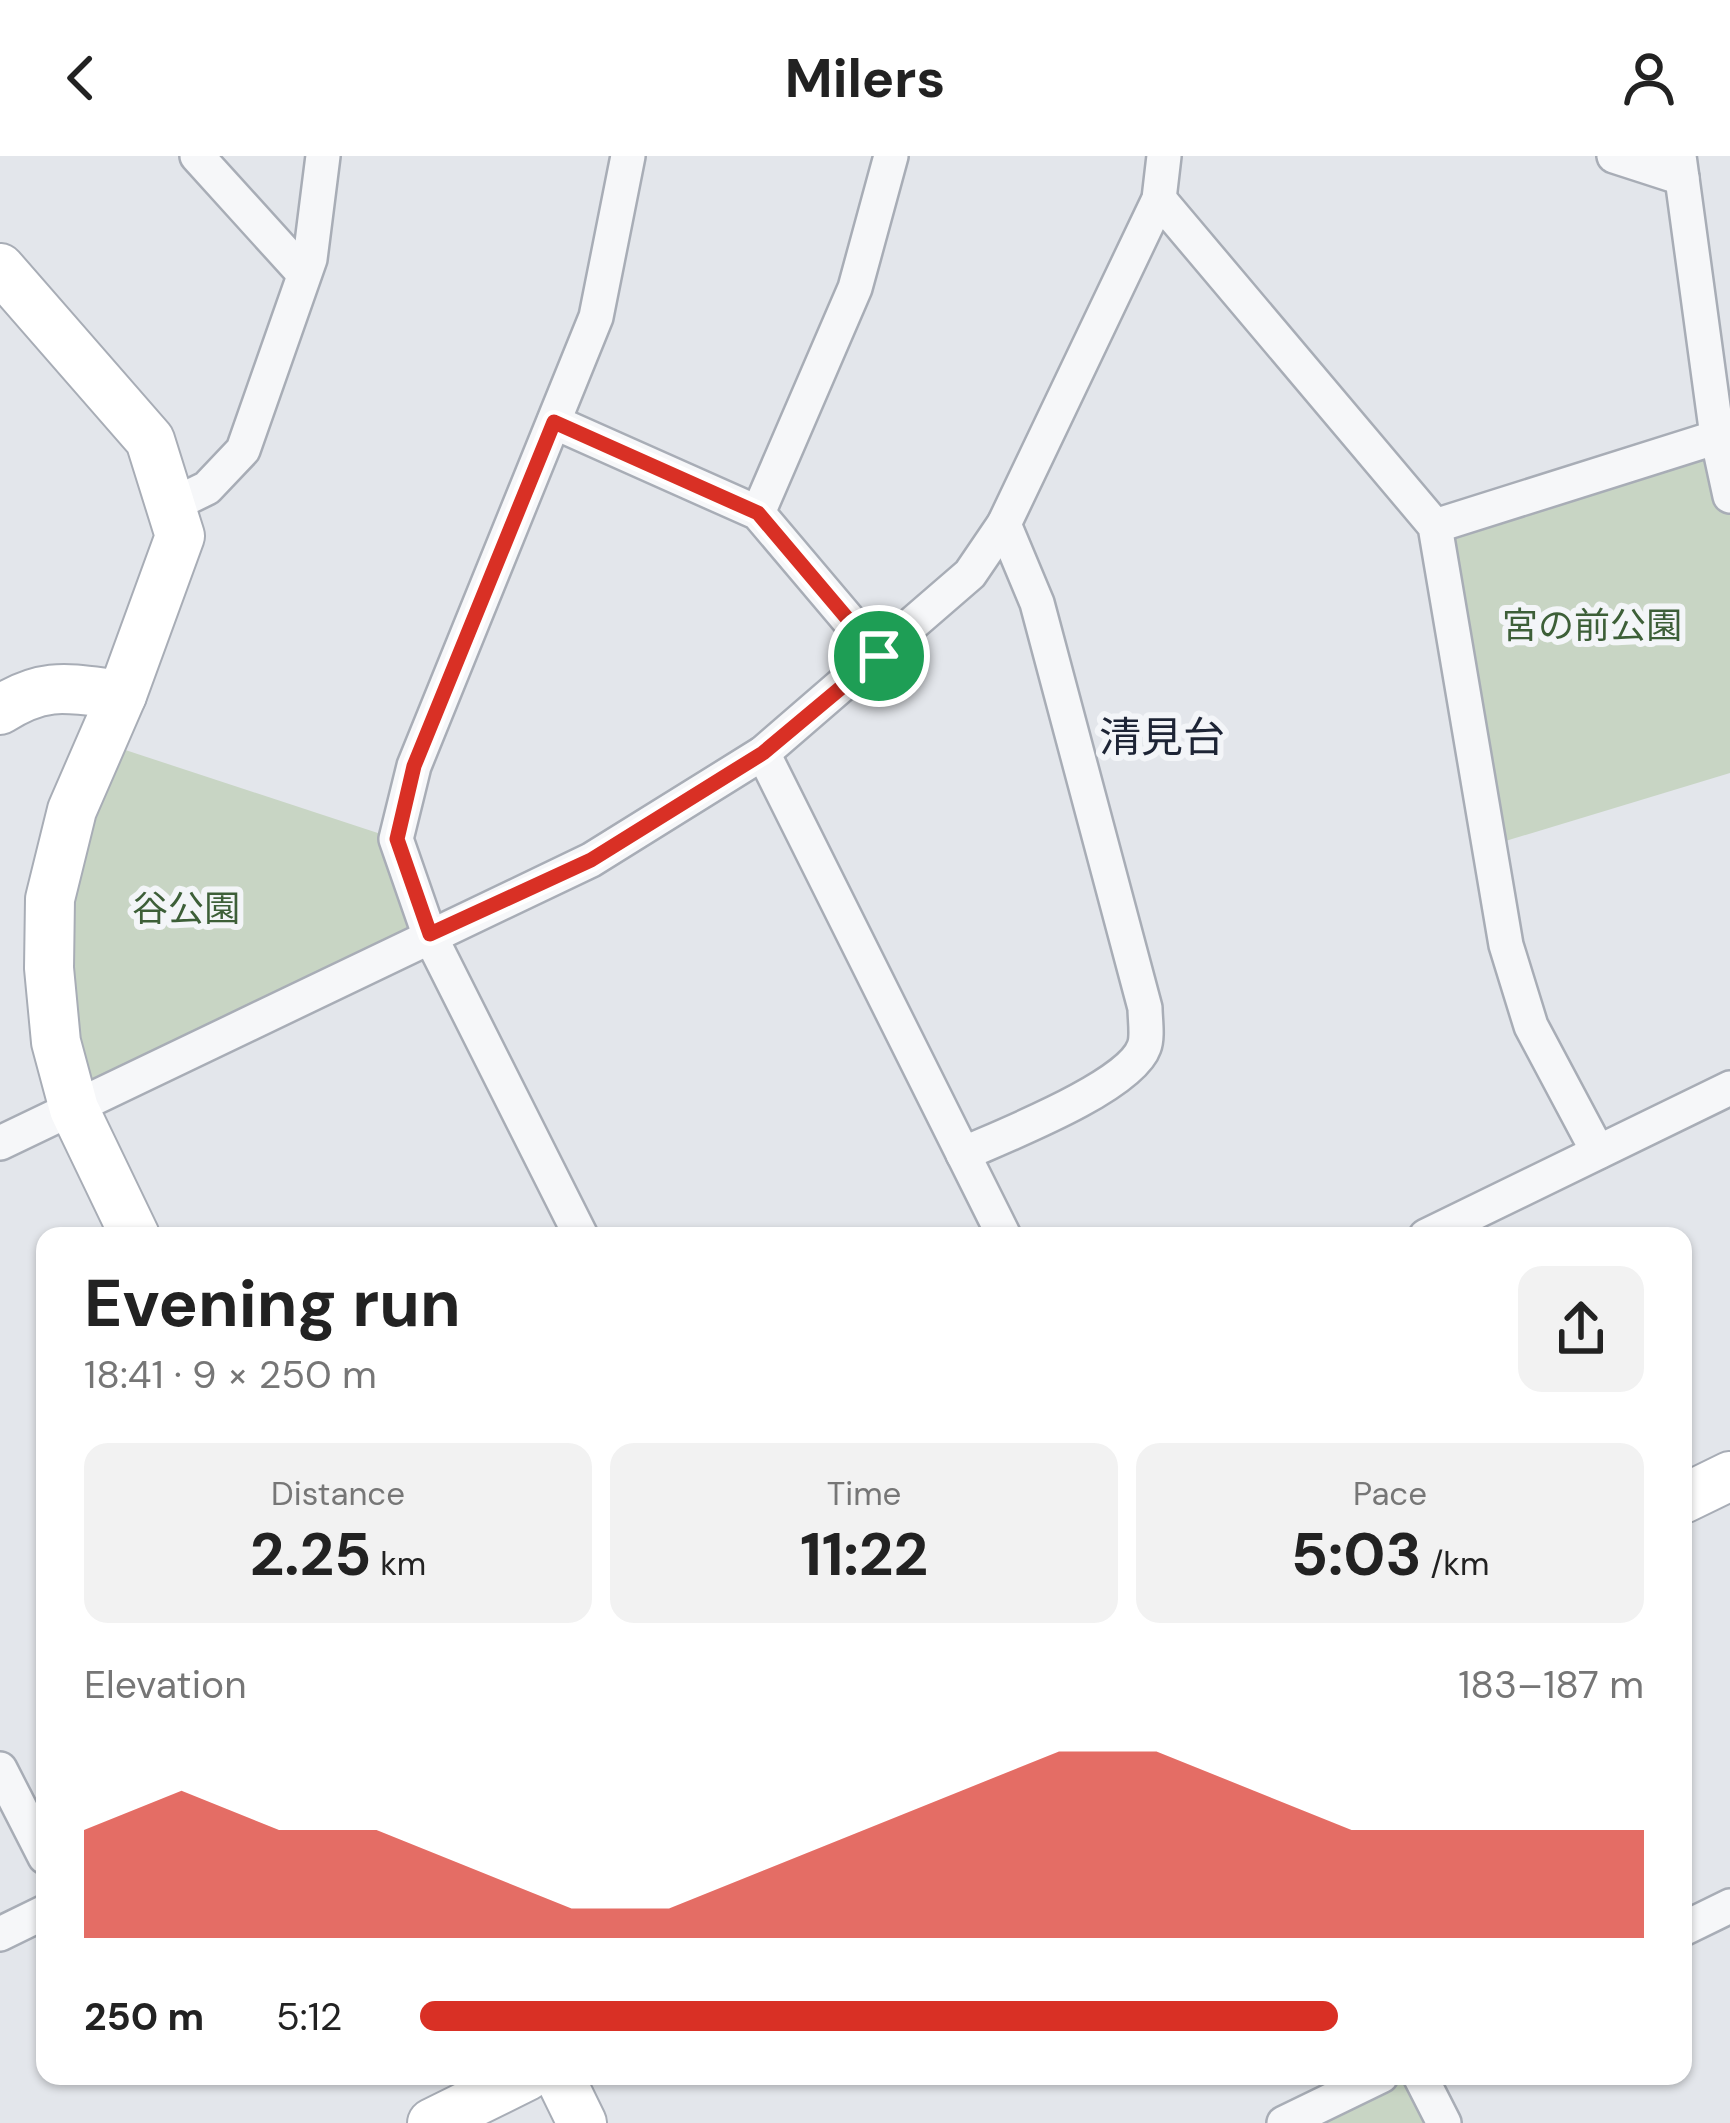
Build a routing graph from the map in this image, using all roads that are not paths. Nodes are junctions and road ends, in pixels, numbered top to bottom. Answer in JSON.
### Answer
{"nodes":[{"id":1,"x":197,"y":156,"type":"edge"},
{"id":2,"x":323,"y":156,"type":"edge"},
{"id":3,"x":628,"y":156,"type":"edge"},
{"id":4,"x":891,"y":156,"type":"edge"},
{"id":5,"x":1164,"y":156,"type":"edge"},
{"id":6,"x":1614,"y":156,"type":"edge"},
{"id":7,"x":1680,"y":167,"type":"edge"},
{"id":8,"x":1159,"y":199,"type":"junction"},
{"id":9,"x":0,"y":268,"type":"edge"},
{"id":10,"x":304,"y":274,"type":"junction"},
{"id":11,"x":554,"y":422,"type":"junction"},
{"id":12,"x":1723,"y":434,"type":"edge"},
{"id":13,"x":1730,"y":496,"type":"edge"},
{"id":14,"x":172,"y":505,"type":"junction"},
{"id":15,"x":758,"y":513,"type":"junction"},
{"id":16,"x":1004,"y":524,"type":"junction"},
{"id":17,"x":1435,"y":526,"type":"junction"},
{"id":18,"x":879,"y":656,"type":"junction"},
{"id":19,"x":122,"y":695,"type":"junction"},
{"id":20,"x":0,"y":710,"type":"edge"},
{"id":21,"x":763,"y":753,"type":"junction"},
{"id":22,"x":430,"y":934,"type":"junction"},
{"id":23,"x":1730,"y":1088,"type":"edge"},
{"id":24,"x":74,"y":1109,"type":"junction"},
{"id":25,"x":0,"y":1143,"type":"edge"},
{"id":26,"x":1598,"y":1152,"type":"junction"},
{"id":27,"x":963,"y":1154,"type":"junction"},
{"id":28,"x":130,"y":1227,"type":"edge"},
{"id":29,"x":576,"y":1227,"type":"edge"},
{"id":30,"x":1000,"y":1227,"type":"edge"},
{"id":31,"x":1444,"y":1227,"type":"edge"},
{"id":32,"x":1730,"y":1476,"type":"edge"},
{"id":33,"x":1692,"y":1495,"type":"edge"},
{"id":34,"x":0,"y":1768,"type":"edge"},
{"id":35,"x":36,"y":1839,"type":"edge"},
{"id":36,"x":1730,"y":1906,"type":"edge"},
{"id":37,"x":36,"y":1916,"type":"edge"},
{"id":38,"x":1692,"y":1925,"type":"edge"},
{"id":39,"x":0,"y":1934,"type":"edge"},
{"id":40,"x":509,"y":2085,"type":"edge"},
{"id":41,"x":563,"y":2085,"type":"edge"},
{"id":42,"x":1362,"y":2085,"type":"edge"},
{"id":43,"x":1425,"y":2085,"type":"edge"},
{"id":44,"x":432,"y":2123,"type":"edge"},
{"id":45,"x":582,"y":2123,"type":"edge"},
{"id":46,"x":1284,"y":2123,"type":"edge"},
{"id":47,"x":1444,"y":2123,"type":"edge"}],
"edges":[{"from":1,"to":10,"type":"street"},
{"from":2,"to":10,"type":"street"},
{"from":3,"to":11,"type":"street"},
{"from":4,"to":15,"type":"street"},
{"from":5,"to":8,"type":"street"},
{"from":6,"to":7,"type":"street"},
{"from":7,"to":12,"type":"street"},
{"from":8,"to":16,"type":"street"},
{"from":8,"to":17,"type":"street"},
{"from":9,"to":14,"type":"street"},
{"from":10,"to":14,"type":"street"},
{"from":11,"to":15,"type":"street"},
{"from":11,"to":22,"type":"street"},
{"from":12,"to":13,"type":"street"},
{"from":12,"to":17,"type":"street"},
{"from":14,"to":19,"type":"street"},
{"from":15,"to":18,"type":"street"},
{"from":16,"to":18,"type":"street"},
{"from":16,"to":27,"type":"street"},
{"from":17,"to":26,"type":"street"},
{"from":18,"to":21,"type":"street"},
{"from":19,"to":20,"type":"street"},
{"from":19,"to":24,"type":"street"},
{"from":21,"to":22,"type":"street"},
{"from":21,"to":27,"type":"street"},
{"from":22,"to":24,"type":"street"},
{"from":22,"to":29,"type":"street"},
{"from":23,"to":26,"type":"street"},
{"from":24,"to":25,"type":"street"},
{"from":24,"to":28,"type":"street"},
{"from":26,"to":31,"type":"street"},
{"from":27,"to":30,"type":"street"},
{"from":32,"to":33,"type":"street"},
{"from":34,"to":35,"type":"street"},
{"from":36,"to":38,"type":"street"},
{"from":37,"to":39,"type":"street"},
{"from":40,"to":44,"type":"street"},
{"from":41,"to":45,"type":"street"},
{"from":42,"to":46,"type":"street"},
{"from":43,"to":47,"type":"street"}]}
